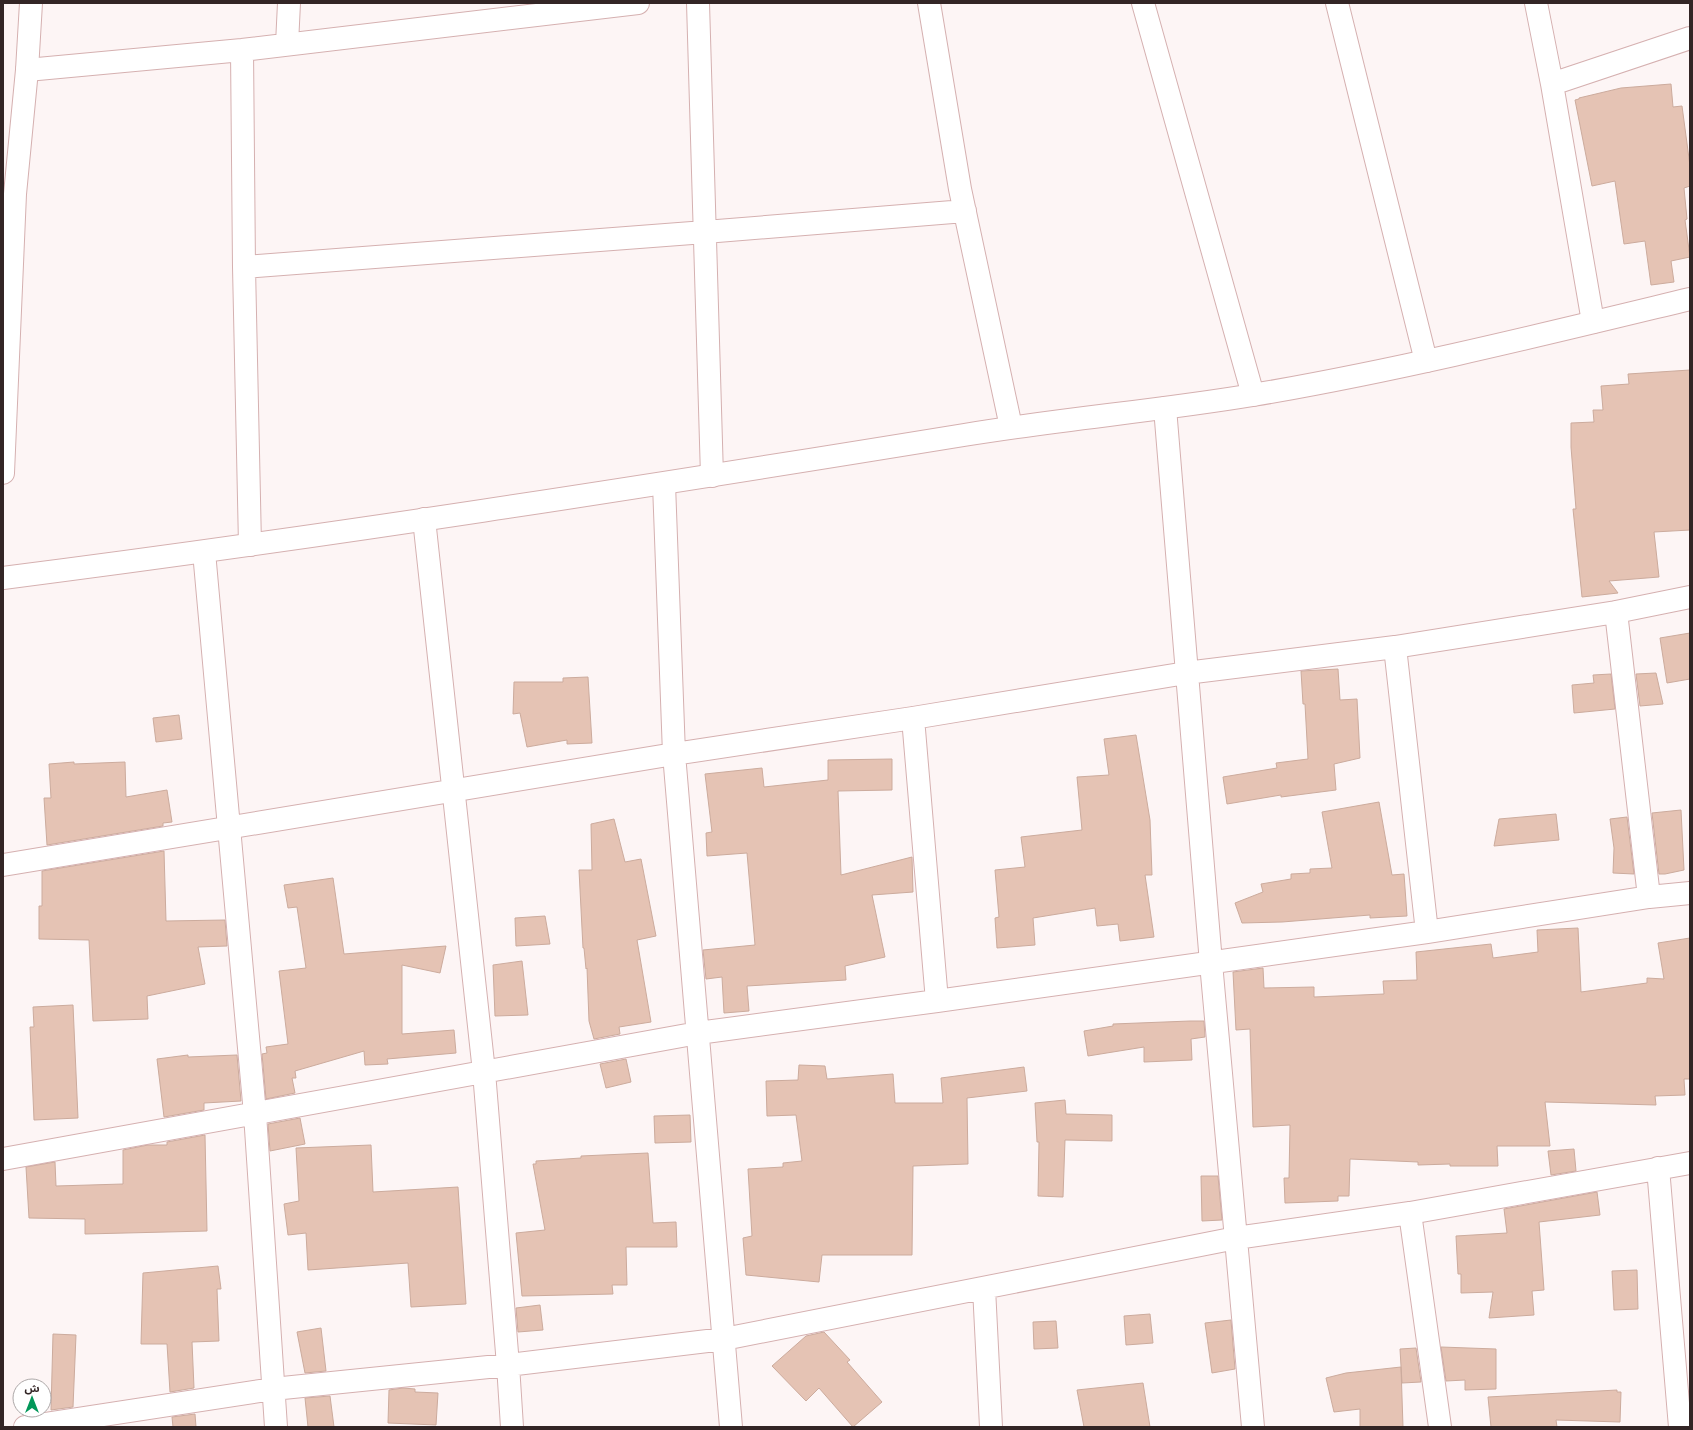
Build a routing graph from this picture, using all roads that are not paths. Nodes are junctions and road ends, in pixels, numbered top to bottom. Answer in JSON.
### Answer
{"nodes":[{"id":1,"x":31,"y":3,"type":"edge"},
{"id":2,"x":289,"y":3,"type":"edge"},
{"id":3,"x":638,"y":3,"type":"edge"},
{"id":4,"x":698,"y":3,"type":"edge"},
{"id":5,"x":929,"y":3,"type":"edge"},
{"id":6,"x":1143,"y":3,"type":"edge"},
{"id":7,"x":1337,"y":3,"type":"edge"},
{"id":8,"x":1536,"y":3,"type":"edge"},
{"id":9,"x":1690,"y":38,"type":"edge"},
{"id":10,"x":287,"y":44,"type":"junction"},
{"id":11,"x":242,"y":50,"type":"junction"},
{"id":12,"x":28,"y":70,"type":"junction"},
{"id":13,"x":1552,"y":84,"type":"junction"},
{"id":14,"x":9,"y":194,"type":"edge"},
{"id":15,"x":965,"y":211,"type":"junction"},
{"id":16,"x":705,"y":232,"type":"junction"},
{"id":17,"x":244,"y":267,"type":"junction"},
{"id":18,"x":1690,"y":299,"type":"edge"},
{"id":19,"x":1593,"y":322,"type":"junction"},
{"id":20,"x":1426,"y":361,"type":"junction"},
{"id":21,"x":1253,"y":395,"type":"junction"},
{"id":22,"x":1165,"y":408,"type":"junction"},
{"id":23,"x":1011,"y":427,"type":"junction"},
{"id":24,"x":3,"y":473,"type":"edge"},
{"id":25,"x":712,"y":476,"type":"junction"},
{"id":26,"x":664,"y":484,"type":"junction"},
{"id":27,"x":424,"y":519,"type":"junction"},
{"id":28,"x":250,"y":545,"type":"junction"},
{"id":29,"x":204,"y":552,"type":"junction"},
{"id":30,"x":3,"y":578,"type":"edge"},
{"id":31,"x":1690,"y":597,"type":"edge"},
{"id":32,"x":1616,"y":612,"type":"junction"},
{"id":33,"x":1396,"y":647,"type":"junction"},
{"id":34,"x":1186,"y":673,"type":"junction"},
{"id":35,"x":913,"y":718,"type":"junction"},
{"id":36,"x":674,"y":754,"type":"junction"},
{"id":37,"x":454,"y":790,"type":"junction"},
{"id":38,"x":230,"y":827,"type":"junction"},
{"id":39,"x":3,"y":865,"type":"edge"},
{"id":40,"x":1690,"y":893,"type":"edge"},
{"id":41,"x":1649,"y":897,"type":"junction"},
{"id":42,"x":1427,"y":932,"type":"junction"},
{"id":43,"x":1211,"y":962,"type":"junction"},
{"id":44,"x":937,"y":1001,"type":"junction"},
{"id":45,"x":698,"y":1033,"type":"junction"},
{"id":46,"x":484,"y":1072,"type":"junction"},
{"id":47,"x":255,"y":1114,"type":"junction"},
{"id":48,"x":3,"y":1159,"type":"edge"},
{"id":49,"x":1690,"y":1163,"type":"edge"},
{"id":50,"x":1658,"y":1168,"type":"junction"},
{"id":51,"x":1410,"y":1213,"type":"junction"},
{"id":52,"x":1236,"y":1238,"type":"junction"},
{"id":53,"x":984,"y":1288,"type":"junction"},
{"id":54,"x":724,"y":1339,"type":"junction"},
{"id":55,"x":508,"y":1365,"type":"junction"},
{"id":56,"x":273,"y":1390,"type":"junction"},
{"id":57,"x":25,"y":1427,"type":"edge"},
{"id":58,"x":276,"y":1427,"type":"edge"},
{"id":59,"x":512,"y":1427,"type":"edge"},
{"id":60,"x":731,"y":1427,"type":"edge"},
{"id":61,"x":991,"y":1427,"type":"edge"},
{"id":62,"x":1253,"y":1427,"type":"edge"},
{"id":63,"x":1440,"y":1427,"type":"edge"},
{"id":64,"x":1680,"y":1427,"type":"edge"}],
"edges":[{"from":1,"to":12,"type":"street"},
{"from":2,"to":10,"type":"street"},
{"from":3,"to":10,"type":"street"},
{"from":4,"to":16,"type":"street"},
{"from":5,"to":15,"type":"street"},
{"from":6,"to":21,"type":"street"},
{"from":7,"to":20,"type":"street"},
{"from":8,"to":13,"type":"street"},
{"from":9,"to":13,"type":"street"},
{"from":10,"to":11,"type":"street"},
{"from":11,"to":12,"type":"street"},
{"from":11,"to":17,"type":"street"},
{"from":12,"to":14,"type":"street"},
{"from":13,"to":19,"type":"street"},
{"from":14,"to":24,"type":"street"},
{"from":15,"to":16,"type":"street"},
{"from":15,"to":23,"type":"street"},
{"from":16,"to":17,"type":"street"},
{"from":16,"to":25,"type":"street"},
{"from":17,"to":28,"type":"street"},
{"from":18,"to":19,"type":"street"},
{"from":19,"to":20,"type":"street"},
{"from":20,"to":21,"type":"street"},
{"from":21,"to":22,"type":"street"},
{"from":22,"to":23,"type":"street"},
{"from":22,"to":34,"type":"street"},
{"from":23,"to":25,"type":"street"},
{"from":25,"to":26,"type":"street"},
{"from":26,"to":27,"type":"street"},
{"from":26,"to":36,"type":"street"},
{"from":27,"to":28,"type":"street"},
{"from":27,"to":37,"type":"street"},
{"from":28,"to":29,"type":"street"},
{"from":29,"to":30,"type":"street"},
{"from":29,"to":38,"type":"street"},
{"from":31,"to":32,"type":"street"},
{"from":32,"to":33,"type":"street"},
{"from":32,"to":41,"type":"street"},
{"from":33,"to":34,"type":"street"},
{"from":33,"to":42,"type":"street"},
{"from":34,"to":35,"type":"street"},
{"from":34,"to":43,"type":"street"},
{"from":35,"to":36,"type":"street"},
{"from":35,"to":44,"type":"street"},
{"from":36,"to":37,"type":"street"},
{"from":36,"to":45,"type":"street"},
{"from":37,"to":38,"type":"street"},
{"from":37,"to":46,"type":"street"},
{"from":38,"to":39,"type":"street"},
{"from":38,"to":47,"type":"street"},
{"from":40,"to":41,"type":"street"},
{"from":41,"to":42,"type":"street"},
{"from":42,"to":43,"type":"street"},
{"from":43,"to":44,"type":"street"},
{"from":43,"to":52,"type":"street"},
{"from":44,"to":45,"type":"street"},
{"from":45,"to":46,"type":"street"},
{"from":45,"to":54,"type":"street"},
{"from":46,"to":47,"type":"street"},
{"from":46,"to":55,"type":"street"},
{"from":47,"to":48,"type":"street"},
{"from":47,"to":56,"type":"street"},
{"from":49,"to":50,"type":"street"},
{"from":50,"to":51,"type":"street"},
{"from":50,"to":64,"type":"street"},
{"from":51,"to":52,"type":"street"},
{"from":51,"to":63,"type":"street"},
{"from":52,"to":53,"type":"street"},
{"from":52,"to":62,"type":"street"},
{"from":53,"to":54,"type":"street"},
{"from":53,"to":61,"type":"street"},
{"from":54,"to":55,"type":"street"},
{"from":54,"to":60,"type":"street"},
{"from":55,"to":56,"type":"street"},
{"from":55,"to":59,"type":"street"},
{"from":56,"to":57,"type":"street"},
{"from":56,"to":58,"type":"street"}]}
